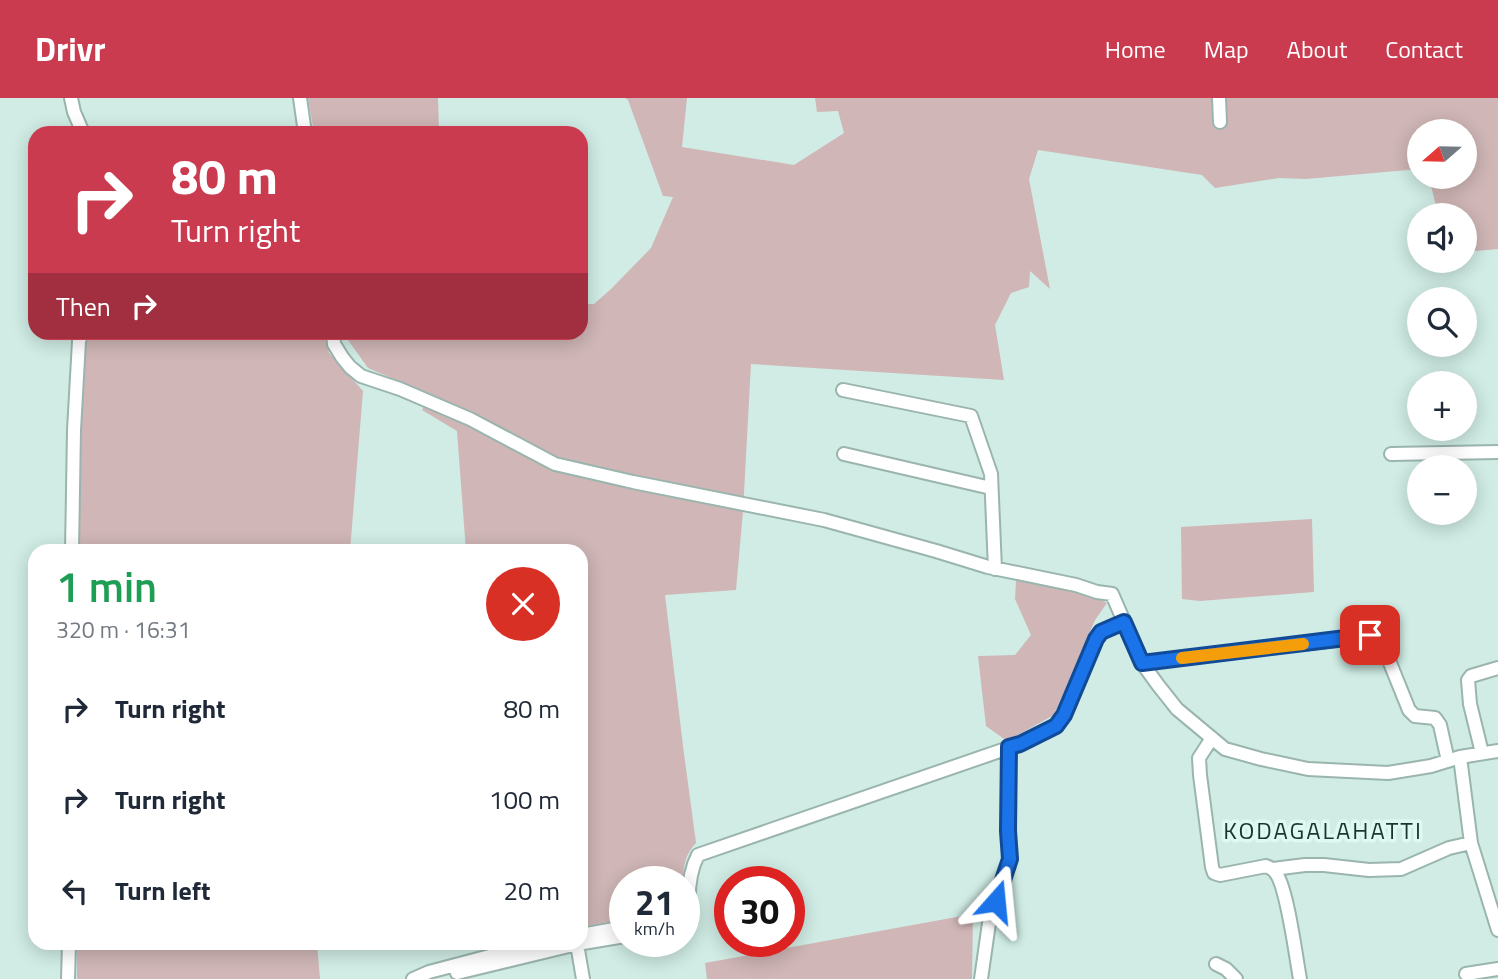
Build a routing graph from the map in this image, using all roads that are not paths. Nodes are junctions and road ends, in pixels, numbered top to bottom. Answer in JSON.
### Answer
{"nodes":[{"id":1,"x":71,"y":98,"type":"edge"},
{"id":2,"x":300,"y":98,"type":"edge"},
{"id":3,"x":1219,"y":98,"type":"edge"},
{"id":4,"x":1220,"y":122,"type":"dead end"},
{"id":5,"x":80,"y":126,"type":"edge"},
{"id":6,"x":304,"y":126,"type":"edge"},
{"id":7,"x":79,"y":340,"type":"edge"},
{"id":8,"x":334,"y":340,"type":"edge"},
{"id":9,"x":844,"y":390,"type":"dead end"},
{"id":10,"x":1498,"y":452,"type":"edge"},
{"id":11,"x":844,"y":454,"type":"dead end"},
{"id":12,"x":1391,"y":454,"type":"dead end"},
{"id":13,"x":991,"y":488,"type":"junction"},
{"id":14,"x":72,"y":544,"type":"edge"},
{"id":15,"x":995,"y":569,"type":"junction"},
{"id":16,"x":1124,"y":622,"type":"junction"},
{"id":17,"x":1142,"y":663,"type":"junction"},
{"id":18,"x":1498,"y":668,"type":"edge"},
{"id":19,"x":1212,"y":738,"type":"junction"},
{"id":20,"x":1009,"y":747,"type":"junction"},
{"id":21,"x":1498,"y":751,"type":"edge"},
{"id":22,"x":1482,"y":753,"type":"junction"},
{"id":23,"x":1454,"y":759,"type":"junction"},
{"id":24,"x":1471,"y":843,"type":"junction"},
{"id":25,"x":692,"y":866,"type":"edge"},
{"id":26,"x":1273,"y":869,"type":"junction"},
{"id":27,"x":1498,"y":931,"type":"edge"},
{"id":28,"x":609,"y":932,"type":"edge"},
{"id":29,"x":588,"y":937,"type":"edge"},
{"id":30,"x":609,"y":937,"type":"edge"},
{"id":31,"x":588,"y":939,"type":"edge"},
{"id":32,"x":68,"y":950,"type":"edge"},
{"id":33,"x":512,"y":950,"type":"edge"},
{"id":34,"x":543,"y":950,"type":"edge"},
{"id":35,"x":580,"y":950,"type":"edge"},
{"id":36,"x":1216,"y":964,"type":"dead end"},
{"id":37,"x":1498,"y":969,"type":"edge"},
{"id":38,"x":457,"y":974,"type":"dead end"},
{"id":39,"x":1466,"y":974,"type":"dead end"},
{"id":40,"x":68,"y":979,"type":"edge"},
{"id":41,"x":413,"y":979,"type":"edge"},
{"id":42,"x":583,"y":979,"type":"edge"},
{"id":43,"x":981,"y":979,"type":"edge"},
{"id":44,"x":1236,"y":979,"type":"edge"},
{"id":45,"x":1300,"y":979,"type":"edge"}],
"edges":[{"from":1,"to":5,"type":"street"},
{"from":2,"to":6,"type":"street"},
{"from":3,"to":4,"type":"street"},
{"from":7,"to":14,"type":"street"},
{"from":8,"to":15,"type":"street"},
{"from":9,"to":13,"type":"street"},
{"from":10,"to":12,"type":"street"},
{"from":11,"to":13,"type":"street"},
{"from":13,"to":15,"type":"street"},
{"from":15,"to":16,"type":"street"},
{"from":16,"to":17,"type":"street"},
{"from":16,"to":20,"type":"street"},
{"from":17,"to":19,"type":"street"},
{"from":17,"to":23,"type":"street"},
{"from":18,"to":22,"type":"street"},
{"from":19,"to":23,"type":"street"},
{"from":19,"to":26,"type":"street"},
{"from":20,"to":25,"type":"street"},
{"from":20,"to":43,"type":"street"},
{"from":21,"to":22,"type":"street"},
{"from":22,"to":23,"type":"street"},
{"from":23,"to":24,"type":"street"},
{"from":24,"to":26,"type":"street"},
{"from":24,"to":27,"type":"street"},
{"from":26,"to":45,"type":"street"},
{"from":28,"to":29,"type":"street"},
{"from":30,"to":31,"type":"street"},
{"from":32,"to":40,"type":"street"},
{"from":33,"to":41,"type":"street"},
{"from":34,"to":38,"type":"street"},
{"from":35,"to":42,"type":"street"},
{"from":36,"to":44,"type":"street"},
{"from":37,"to":39,"type":"street"}]}
